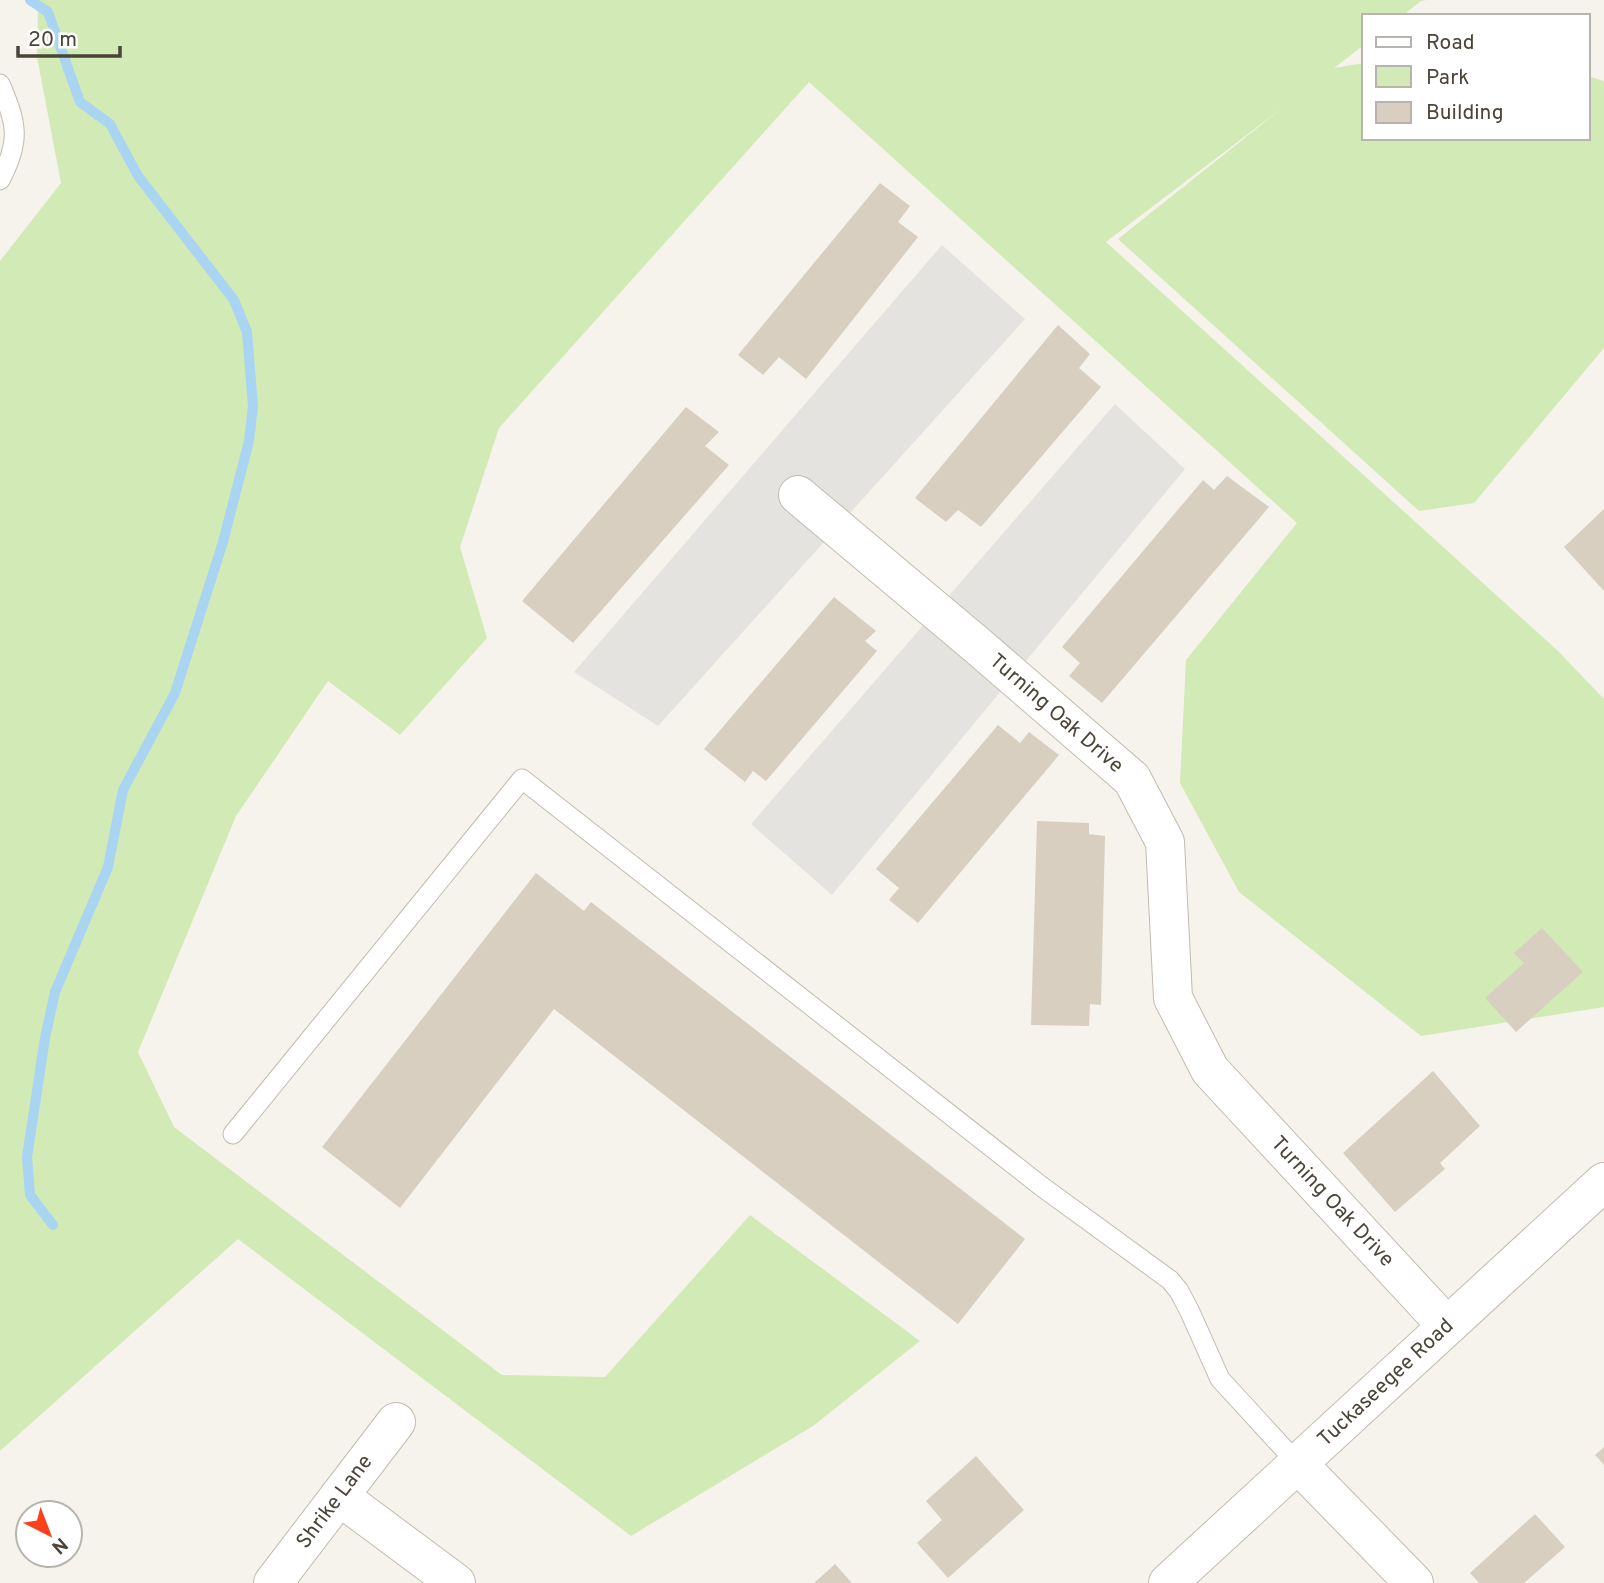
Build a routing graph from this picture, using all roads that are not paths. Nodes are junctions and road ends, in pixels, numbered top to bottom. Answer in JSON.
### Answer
{"nodes":[{"id":1,"x":0,"y":84,"type":"edge"},
{"id":2,"x":0,"y":180,"type":"edge"},
{"id":3,"x":798,"y":495,"type":"dead end"},
{"id":4,"x":233,"y":1134,"type":"dead end"},
{"id":5,"x":1604,"y":1182,"type":"edge"},
{"id":6,"x":1447,"y":1326,"type":"junction"},
{"id":7,"x":396,"y":1422,"type":"dead end"},
{"id":8,"x":1298,"y":1464,"type":"junction"},
{"id":9,"x":339,"y":1496,"type":"junction"},
{"id":10,"x":273,"y":1583,"type":"edge"},
{"id":11,"x":456,"y":1583,"type":"edge"},
{"id":12,"x":1168,"y":1583,"type":"edge"},
{"id":13,"x":1414,"y":1583,"type":"edge"}],
"edges":[{"from":1,"to":2,"type":"lane"},
{"from":3,"to":6,"type":"street","name":"Turning Oak Drive"},
{"from":4,"to":8,"type":"lane"},
{"from":5,"to":6,"type":"street","name":"Tuckaseegee Road"},
{"from":6,"to":8,"type":"street","name":"Tuckaseegee Road"},
{"from":7,"to":9,"type":"street","name":"Shrike Lane"},
{"from":8,"to":12,"type":"street","name":"Tuckaseegee Road"},
{"from":8,"to":13,"type":"street"},
{"from":9,"to":10,"type":"street","name":"Shrike Lane"},
{"from":9,"to":11,"type":"street"}]}
